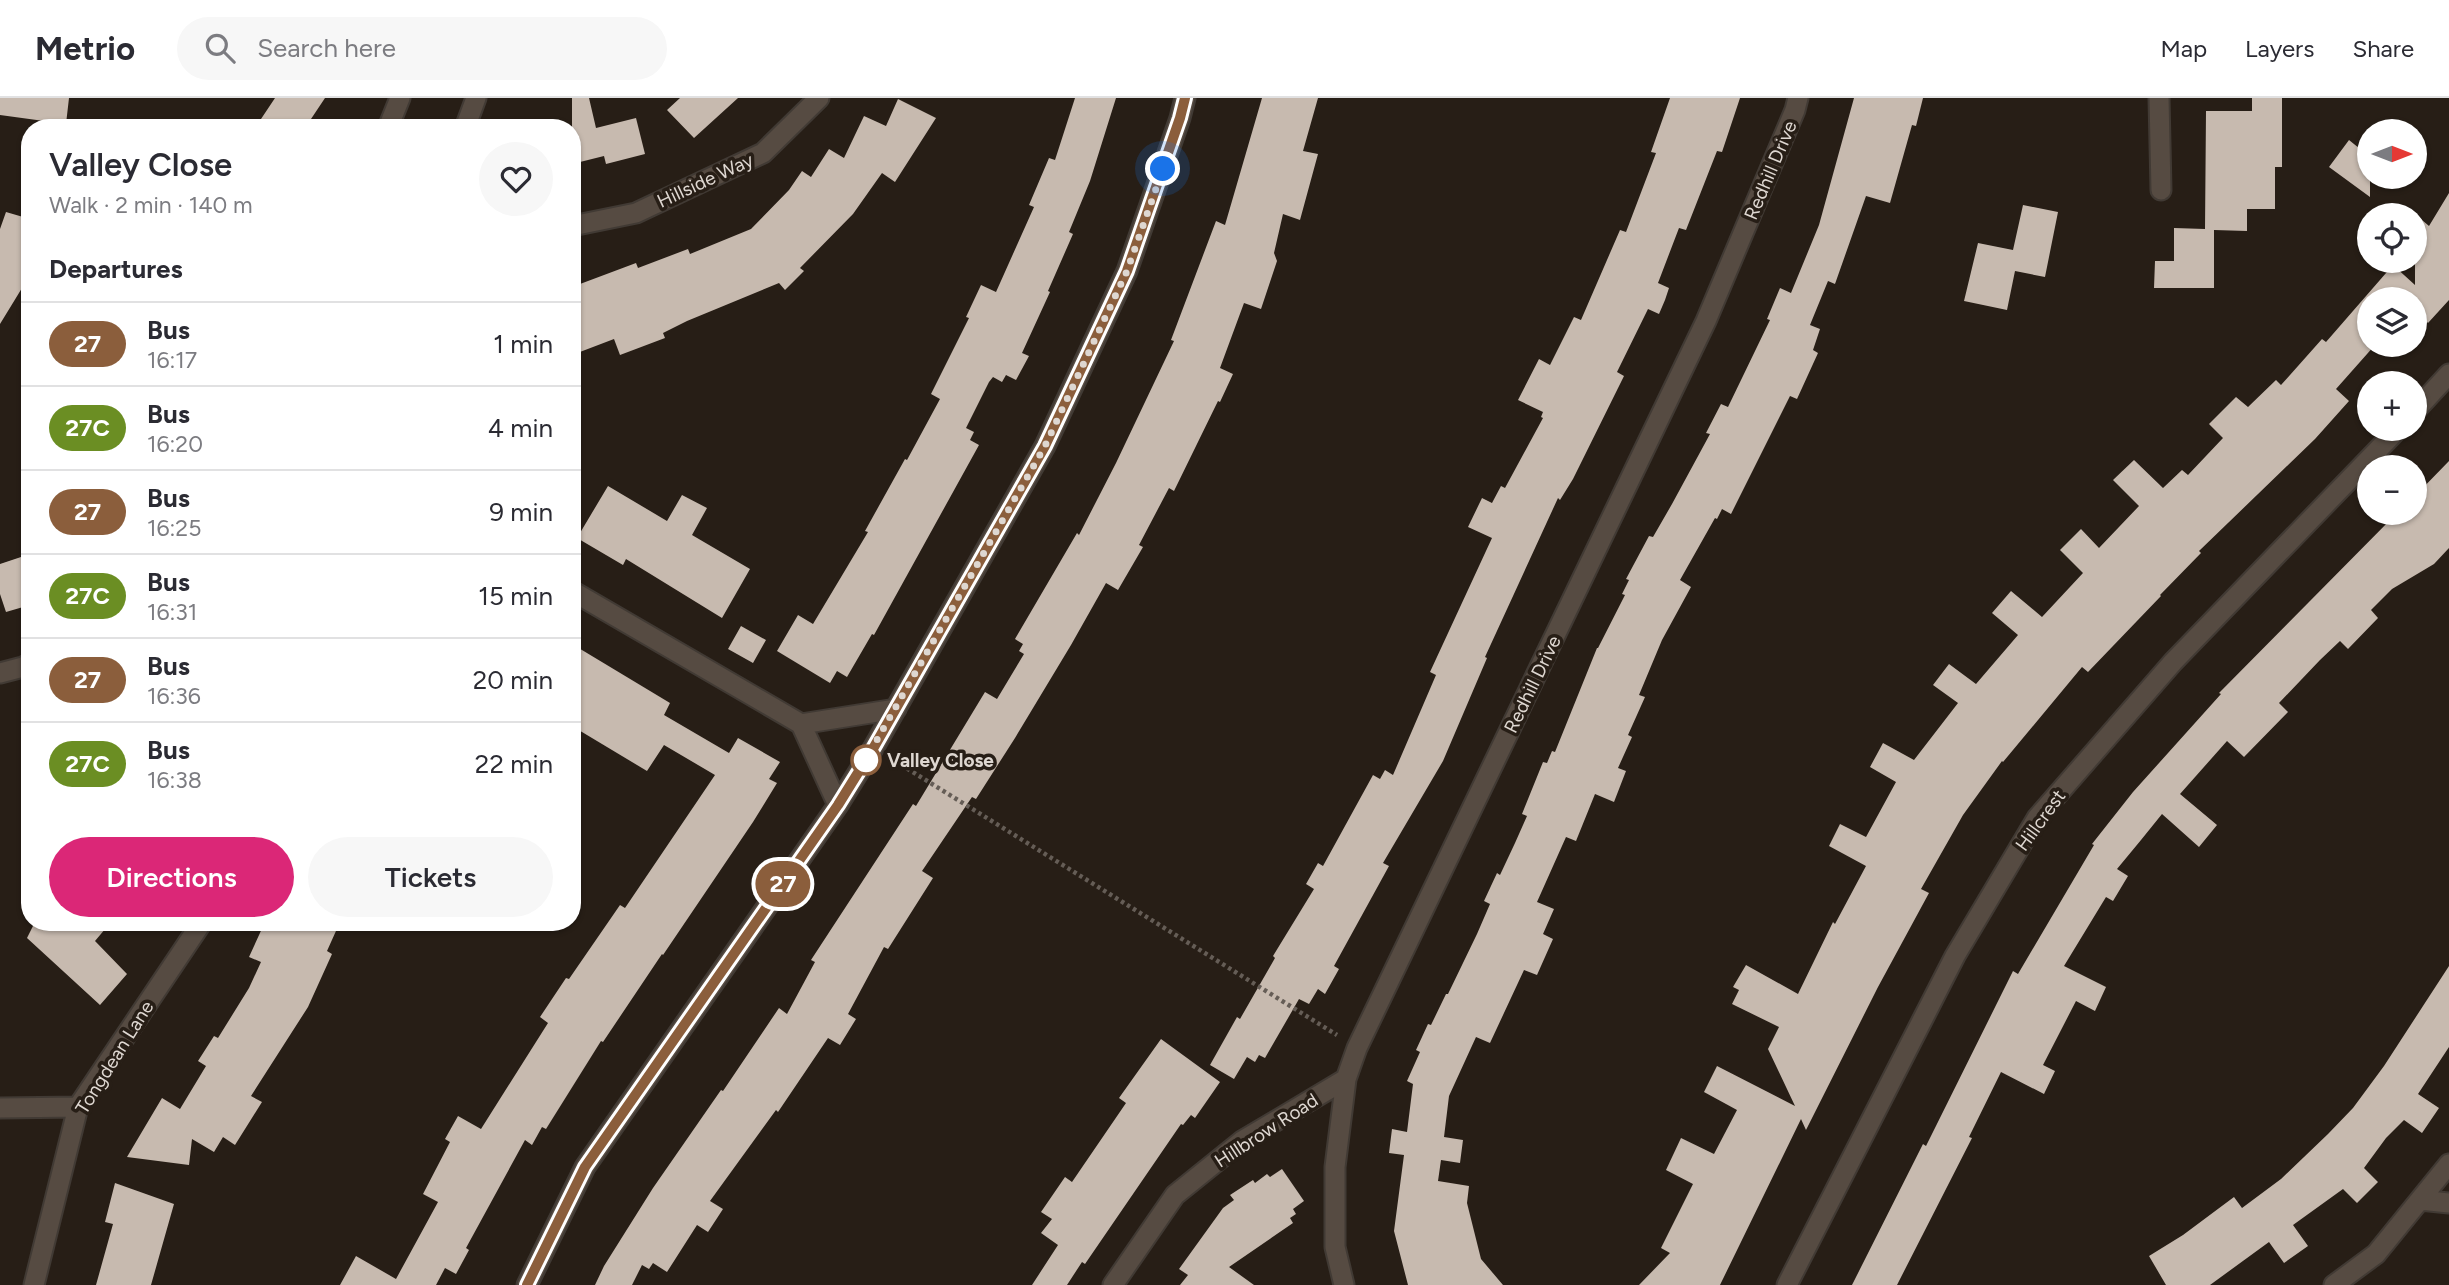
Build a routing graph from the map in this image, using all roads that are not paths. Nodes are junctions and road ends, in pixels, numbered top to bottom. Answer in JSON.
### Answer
{"nodes":[{"id":1,"x":400,"y":98,"type":"edge"},
{"id":2,"x":476,"y":98,"type":"edge"},
{"id":3,"x":819,"y":98,"type":"edge"},
{"id":4,"x":1185,"y":98,"type":"edge"},
{"id":5,"x":1798,"y":98,"type":"edge"},
{"id":6,"x":2158,"y":98,"type":"edge"},
{"id":7,"x":392,"y":119,"type":"edge"},
{"id":8,"x":468,"y":119,"type":"edge"},
{"id":9,"x":2161,"y":190,"type":"dead end"},
{"id":10,"x":581,"y":224,"type":"edge"},
{"id":11,"x":2449,"y":374,"type":"edge"},
{"id":12,"x":2427,"y":398,"type":"edge"},
{"id":13,"x":2386,"y":441,"type":"edge"},
{"id":14,"x":581,"y":596,"type":"edge"},
{"id":15,"x":21,"y":668,"type":"edge"},
{"id":16,"x":0,"y":673,"type":"edge"},
{"id":17,"x":896,"y":709,"type":"junction"},
{"id":18,"x":801,"y":724,"type":"junction"},
{"id":19,"x":838,"y":805,"type":"junction"},
{"id":20,"x":196,"y":931,"type":"edge"},
{"id":21,"x":1346,"y":1079,"type":"junction"},
{"id":22,"x":78,"y":1107,"type":"junction"},
{"id":23,"x":0,"y":1108,"type":"edge"},
{"id":24,"x":2449,"y":1164,"type":"edge"},
{"id":25,"x":2420,"y":1200,"type":"junction"},
{"id":26,"x":2449,"y":1203,"type":"edge"},
{"id":27,"x":34,"y":1285,"type":"edge"},
{"id":28,"x":527,"y":1285,"type":"edge"},
{"id":29,"x":1113,"y":1285,"type":"edge"},
{"id":30,"x":1344,"y":1285,"type":"edge"},
{"id":31,"x":1787,"y":1285,"type":"edge"},
{"id":32,"x":2334,"y":1285,"type":"edge"}],
"edges":[{"from":1,"to":7,"type":"street"},
{"from":2,"to":8,"type":"street"},
{"from":3,"to":10,"type":"street","name":"Hillside Way"},
{"from":4,"to":17,"type":"street"},
{"from":5,"to":21,"type":"street","name":"Redhill Drive"},
{"from":6,"to":9,"type":"street"},
{"from":11,"to":12,"type":"street"},
{"from":13,"to":31,"type":"street","name":"Hillcrest"},
{"from":14,"to":18,"type":"street"},
{"from":15,"to":16,"type":"street"},
{"from":17,"to":18,"type":"street"},
{"from":17,"to":19,"type":"street"},
{"from":18,"to":19,"type":"street"},
{"from":19,"to":28,"type":"street"},
{"from":20,"to":22,"type":"street","name":"Tongdean Lane"},
{"from":21,"to":29,"type":"street","name":"Hillbrow Road"},
{"from":21,"to":30,"type":"street","name":"Redhill Drive"},
{"from":22,"to":23,"type":"street"},
{"from":22,"to":27,"type":"street","name":"Tongdean Lane"},
{"from":24,"to":25,"type":"street"},
{"from":25,"to":26,"type":"street"},
{"from":25,"to":32,"type":"street"}]}
